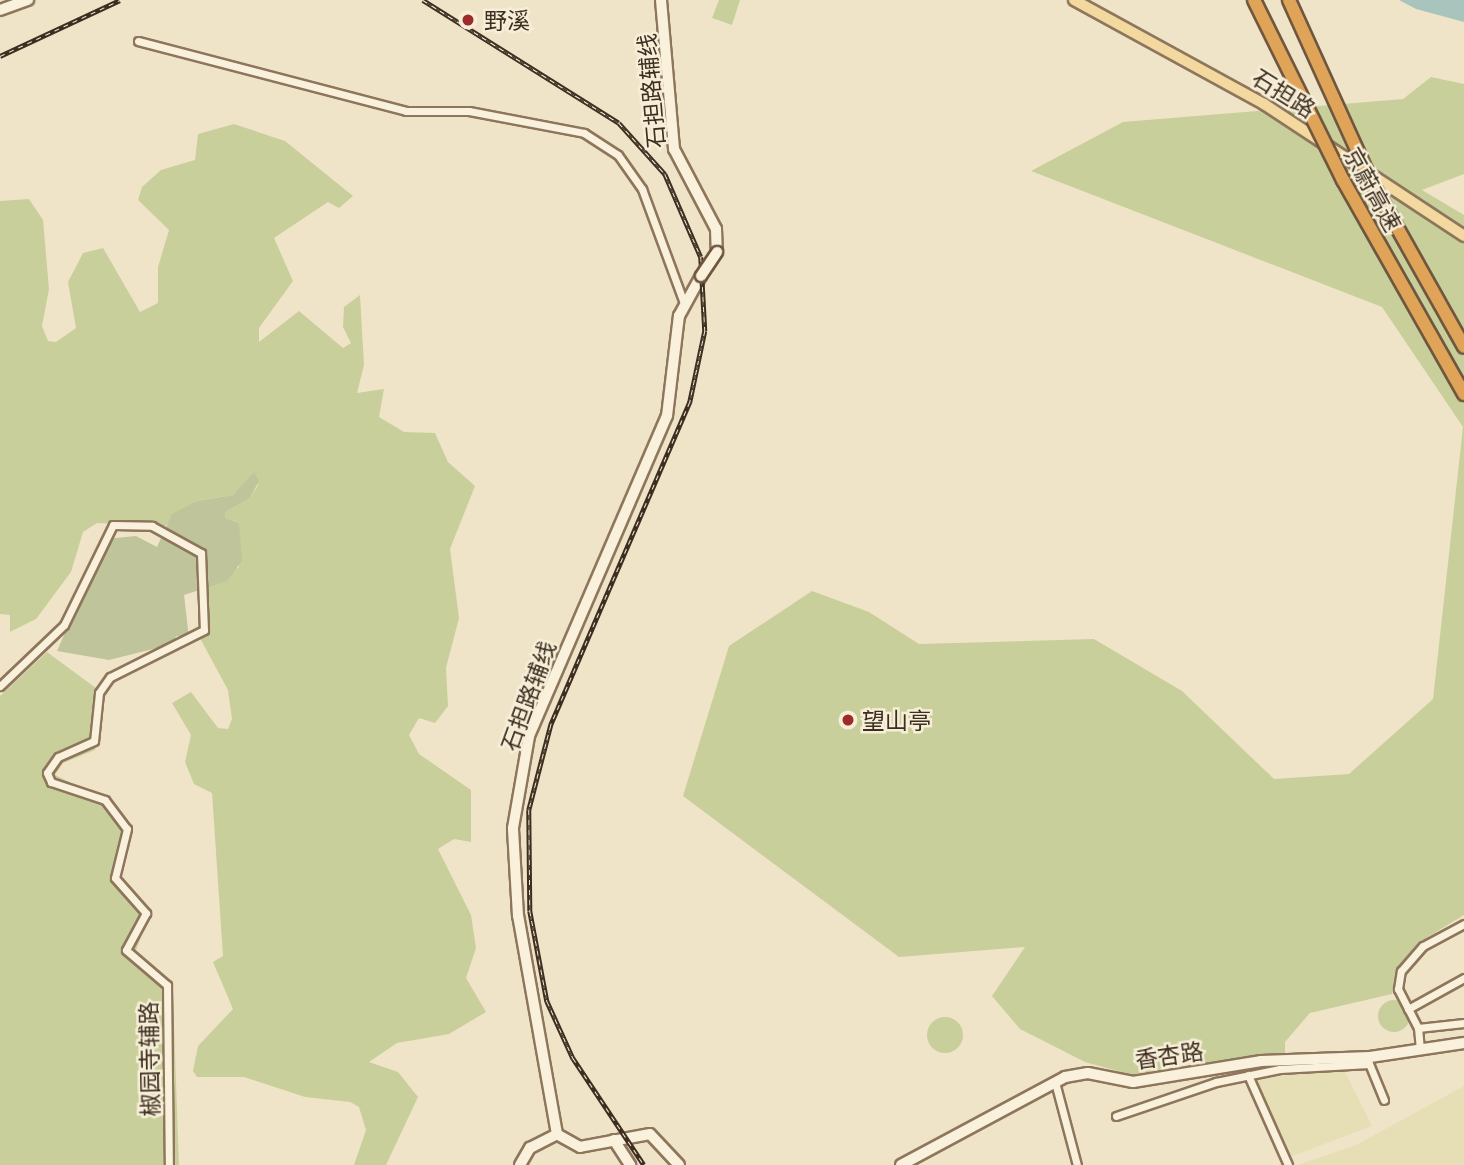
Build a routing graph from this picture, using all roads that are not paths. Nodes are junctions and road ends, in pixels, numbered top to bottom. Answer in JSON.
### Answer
{"nodes":[{"id":1,"x":28,"y":0,"type":"edge"},
{"id":2,"x":661,"y":0,"type":"edge"},
{"id":3,"x":1074,"y":0,"type":"edge"},
{"id":4,"x":1254,"y":0,"type":"edge"},
{"id":5,"x":1289,"y":0,"type":"edge"},
{"id":6,"x":0,"y":10,"type":"edge"},
{"id":7,"x":138,"y":41,"type":"dead end"},
{"id":8,"x":1464,"y":236,"type":"edge"},
{"id":9,"x":684,"y":303,"type":"junction"},
{"id":10,"x":1464,"y":347,"type":"edge"},
{"id":11,"x":1464,"y":394,"type":"edge"},
{"id":12,"x":0,"y":687,"type":"edge"},
{"id":13,"x":1464,"y":924,"type":"edge"},
{"id":14,"x":1464,"y":978,"type":"edge"},
{"id":15,"x":1408,"y":1009,"type":"junction"},
{"id":16,"x":1464,"y":1023,"type":"edge"},
{"id":17,"x":1418,"y":1028,"type":"junction"},
{"id":18,"x":1464,"y":1043,"type":"edge"},
{"id":19,"x":1420,"y":1050,"type":"junction"},
{"id":20,"x":1368,"y":1061,"type":"junction"},
{"id":21,"x":1248,"y":1075,"type":"junction"},
{"id":22,"x":1055,"y":1082,"type":"junction"},
{"id":23,"x":1384,"y":1100,"type":"dead end"},
{"id":24,"x":1116,"y":1116,"type":"dead end"},
{"id":25,"x":557,"y":1134,"type":"junction"},
{"id":26,"x":614,"y":1140,"type":"junction"},
{"id":27,"x":169,"y":1165,"type":"edge"},
{"id":28,"x":520,"y":1165,"type":"edge"},
{"id":29,"x":630,"y":1165,"type":"edge"},
{"id":30,"x":680,"y":1165,"type":"edge"},
{"id":31,"x":901,"y":1165,"type":"edge"},
{"id":32,"x":1077,"y":1165,"type":"edge"},
{"id":33,"x":1288,"y":1165,"type":"edge"}],
"edges":[{"from":1,"to":6,"type":"main road"},
{"from":2,"to":9,"type":"main road","name":"石担路辅线","bridge":true},
{"from":3,"to":8,"type":"main road","name":"石担路"},
{"from":4,"to":11,"type":"highway","name":"京蔚高速","bridge":true},
{"from":5,"to":10,"type":"highway","name":"京蔚高速","bridge":true},
{"from":7,"to":9,"type":"street"},
{"from":9,"to":25,"type":"main road","name":"石担路辅线"},
{"from":12,"to":27,"type":"street","name":"椒园寺辅路"},
{"from":13,"to":15,"type":"street"},
{"from":14,"to":15,"type":"street"},
{"from":15,"to":17,"type":"street"},
{"from":16,"to":17,"type":"street"},
{"from":17,"to":19,"type":"street"},
{"from":18,"to":19,"type":"main road","name":"香杏路"},
{"from":19,"to":20,"type":"main road","name":"香杏路"},
{"from":20,"to":21,"type":"street"},
{"from":20,"to":22,"type":"main road","name":"香杏路"},
{"from":20,"to":23,"type":"street"},
{"from":21,"to":24,"type":"street"},
{"from":21,"to":33,"type":"street"},
{"from":22,"to":31,"type":"main road","name":"香杏路"},
{"from":22,"to":32,"type":"street"},
{"from":25,"to":26,"type":"main road"},
{"from":25,"to":28,"type":"main road"},
{"from":26,"to":29,"type":"main road"},
{"from":26,"to":30,"type":"main road"}]}
